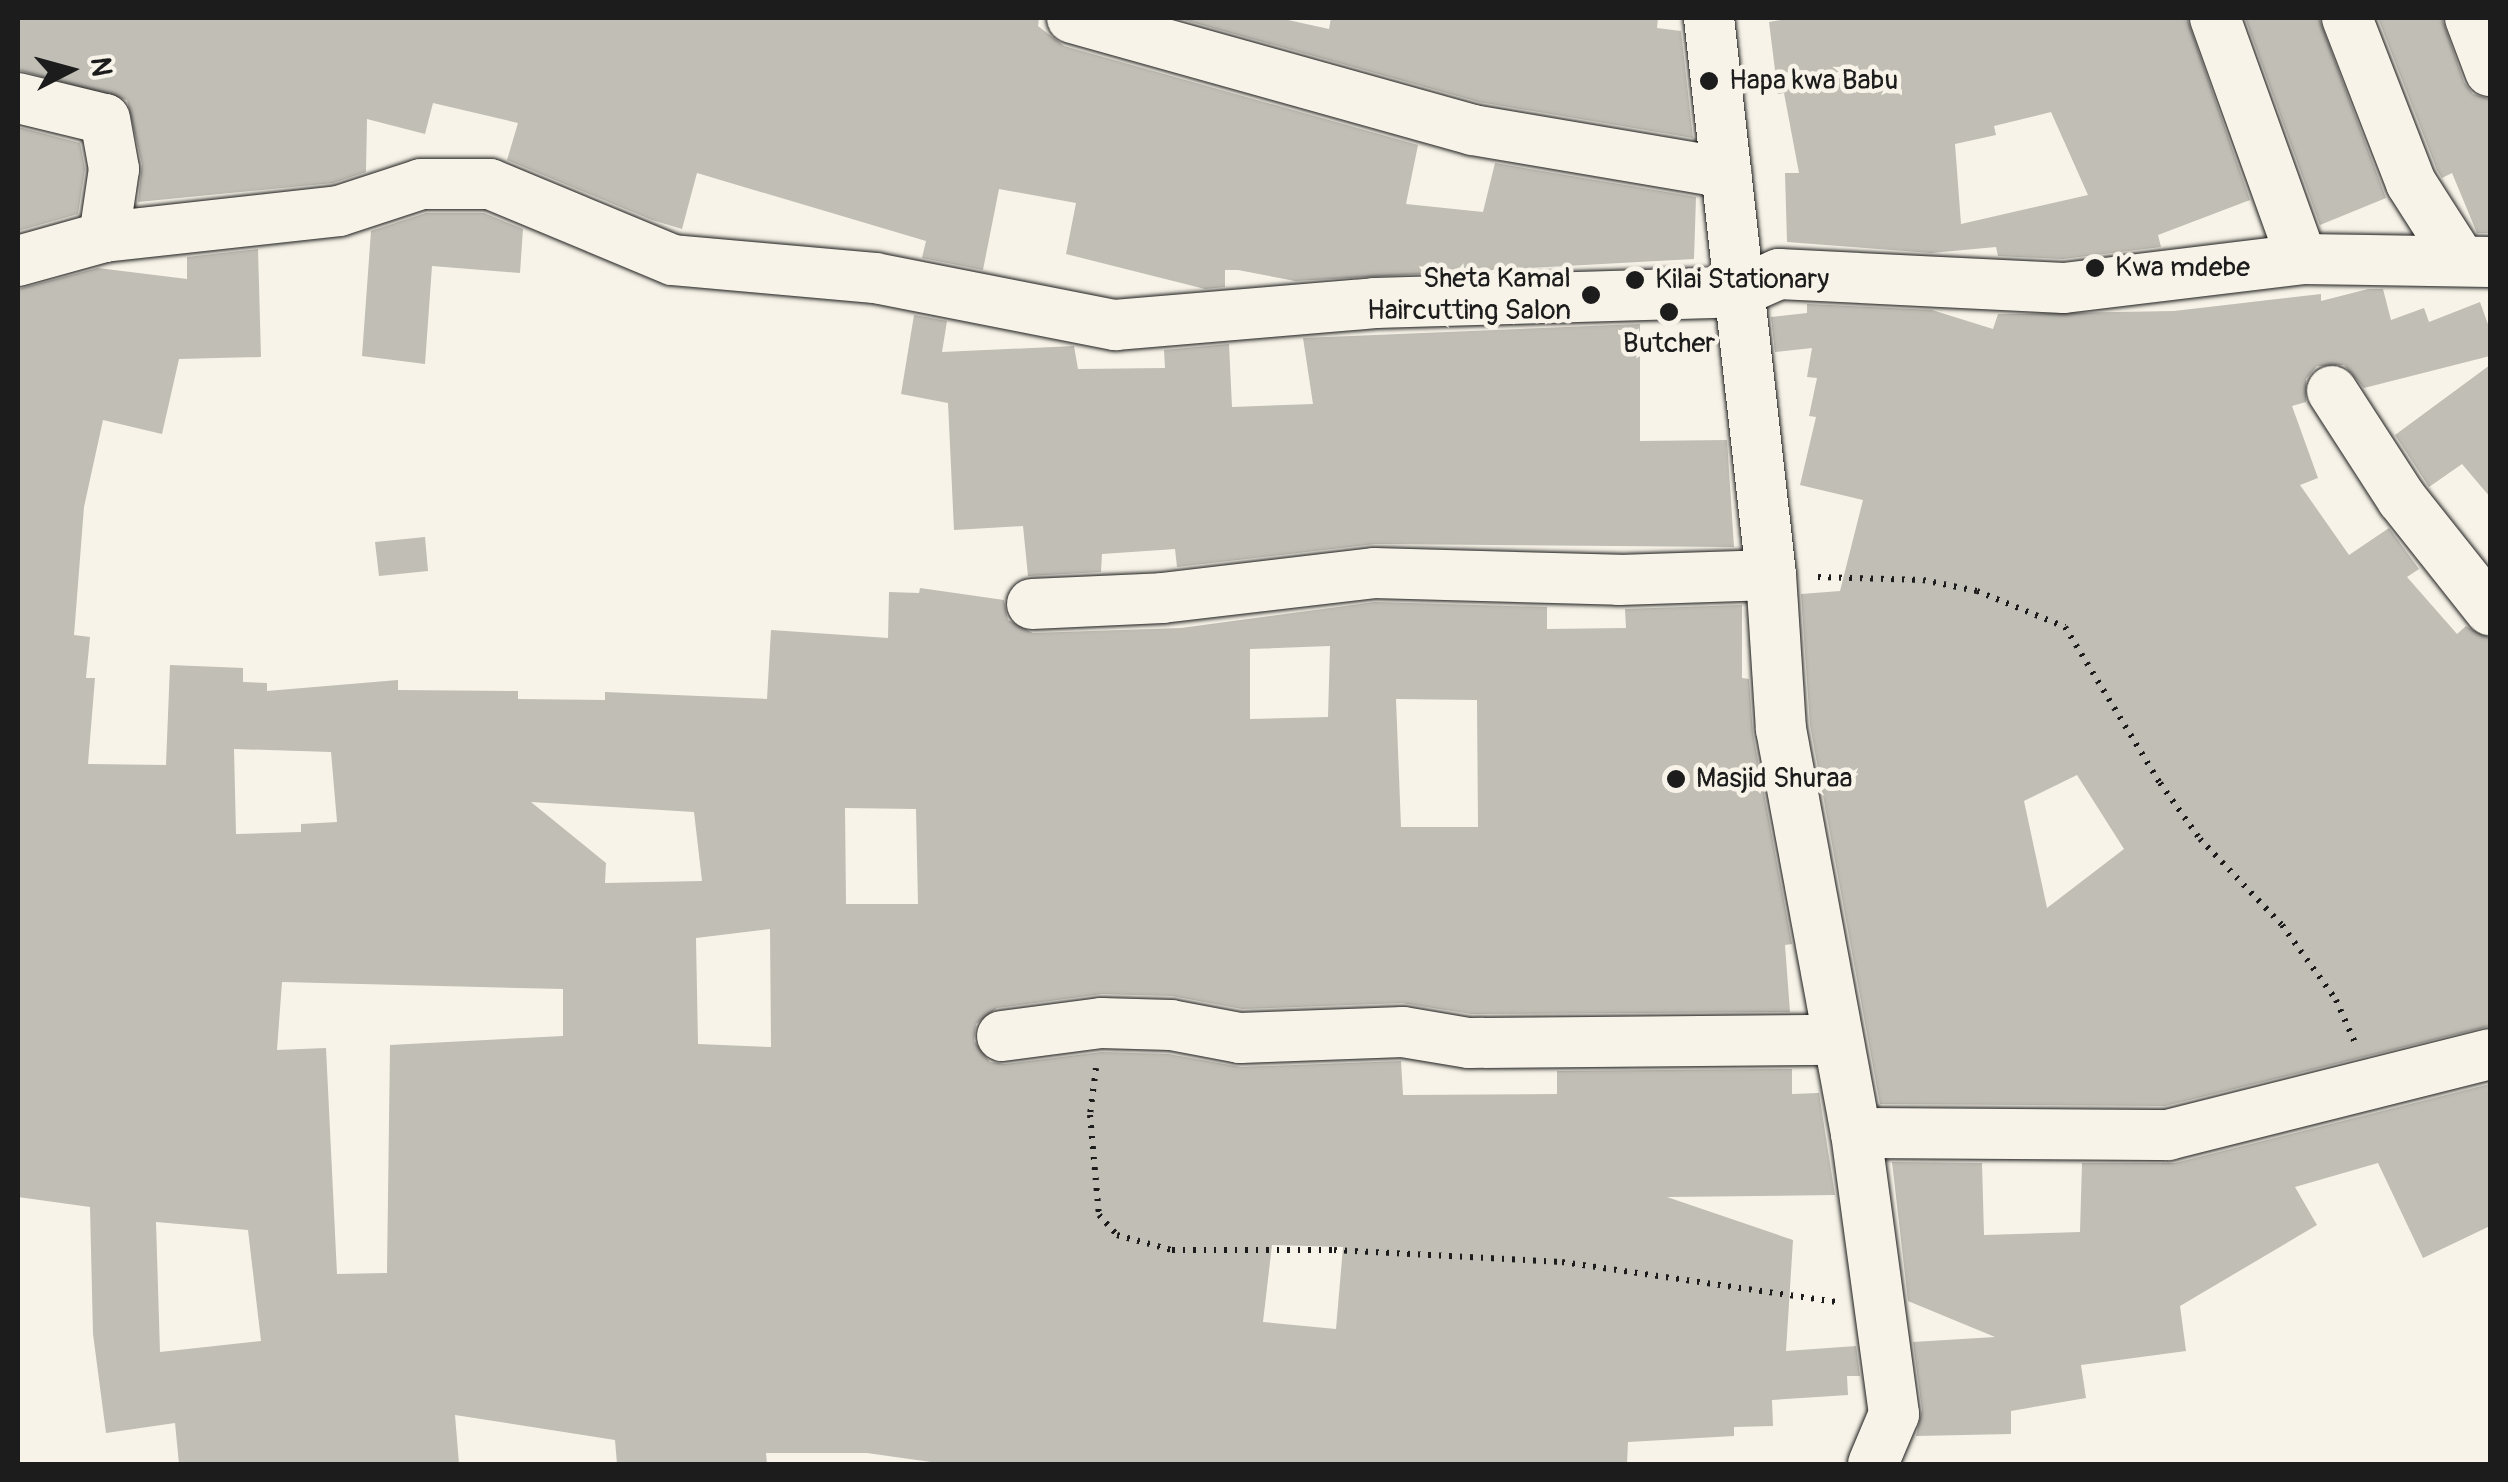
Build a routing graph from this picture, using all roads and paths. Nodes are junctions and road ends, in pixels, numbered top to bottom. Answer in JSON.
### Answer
{"nodes":[{"id":1,"x":1072,"y":18,"type":"edge"},
{"id":2,"x":1709,"y":18,"type":"edge"},
{"id":3,"x":2215,"y":18,"type":"edge"},
{"id":4,"x":2347,"y":18,"type":"edge"},
{"id":5,"x":2470,"y":18,"type":"edge"},
{"id":6,"x":2490,"y":71,"type":"edge"},
{"id":7,"x":18,"y":98,"type":"edge"},
{"id":8,"x":1726,"y":173,"type":"junction"},
{"id":9,"x":104,"y":237,"type":"junction"},
{"id":10,"x":2302,"y":258,"type":"junction"},
{"id":11,"x":2475,"y":260,"type":"edge"},
{"id":12,"x":18,"y":261,"type":"edge"},
{"id":13,"x":1738,"y":292,"type":"junction"},
{"id":14,"x":2332,"y":391,"type":"dead end"},
{"id":15,"x":1772,"y":575,"type":"junction"},
{"id":16,"x":1032,"y":604,"type":"dead end"},
{"id":17,"x":2490,"y":610,"type":"edge"},
{"id":18,"x":1101,"y":1023,"type":"junction"},
{"id":19,"x":1002,"y":1036,"type":"dead end"},
{"id":20,"x":1836,"y":1040,"type":"junction"},
{"id":21,"x":2490,"y":1054,"type":"edge"},
{"id":22,"x":2366,"y":1090,"type":"junction"},
{"id":23,"x":1856,"y":1132,"type":"junction"},
{"id":24,"x":1880,"y":1311,"type":"junction"},
{"id":25,"x":1872,"y":1464,"type":"edge"}],
"edges":[{"from":1,"to":8,"type":"street"},
{"from":2,"to":8,"type":"street"},
{"from":3,"to":10,"type":"street"},
{"from":4,"to":11,"type":"street"},
{"from":5,"to":6,"type":"street"},
{"from":7,"to":9,"type":"street"},
{"from":8,"to":13,"type":"street"},
{"from":9,"to":12,"type":"street"},
{"from":9,"to":13,"type":"street"},
{"from":10,"to":11,"type":"street"},
{"from":10,"to":13,"type":"street"},
{"from":13,"to":15,"type":"street"},
{"from":14,"to":17,"type":"street"},
{"from":15,"to":16,"type":"street"},
{"from":15,"to":20,"type":"street"},
{"from":15,"to":22,"type":"path"},
{"from":18,"to":19,"type":"street"},
{"from":18,"to":20,"type":"street"},
{"from":18,"to":24,"type":"path"},
{"from":20,"to":23,"type":"street"},
{"from":21,"to":22,"type":"street"},
{"from":22,"to":23,"type":"street"},
{"from":23,"to":24,"type":"street"},
{"from":24,"to":25,"type":"street"}]}
